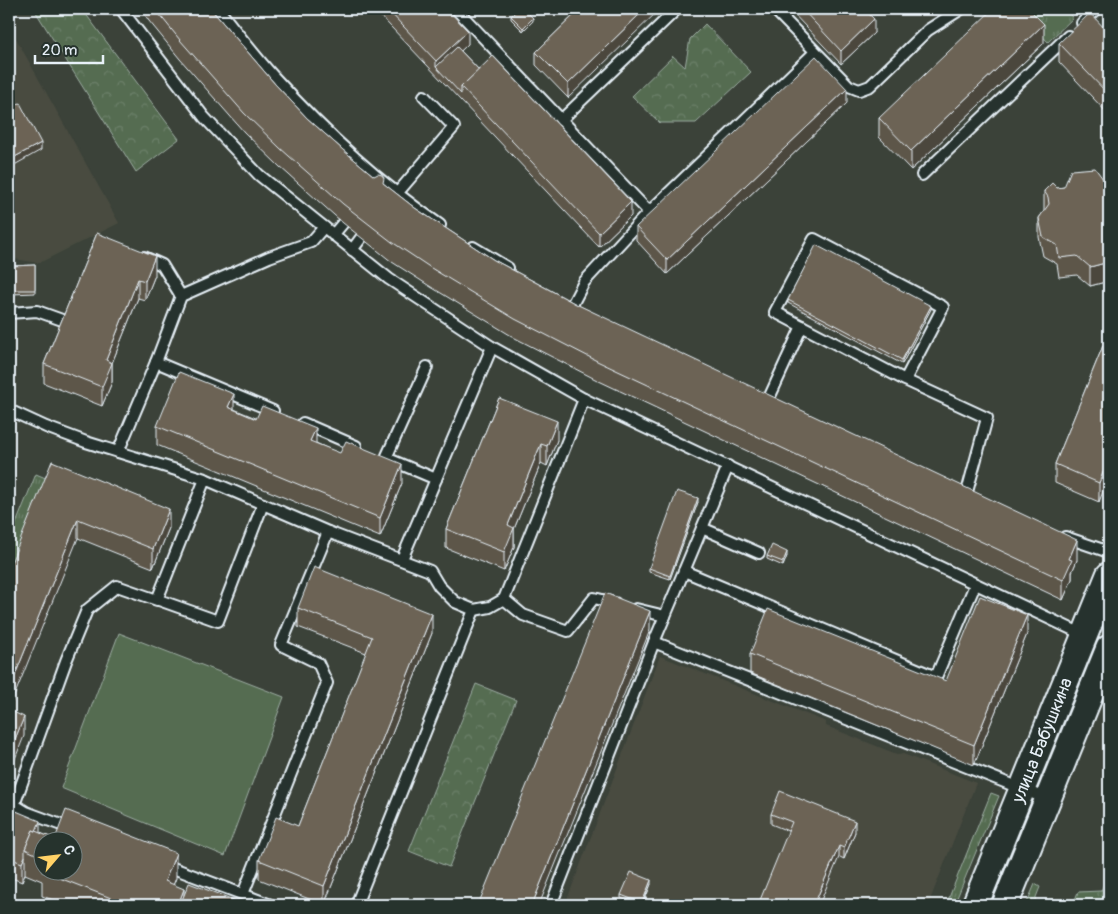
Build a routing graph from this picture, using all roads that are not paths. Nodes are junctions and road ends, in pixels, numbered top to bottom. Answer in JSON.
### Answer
{"nodes":[{"id":1,"x":121,"y":9,"type":"edge"},
{"id":2,"x":218,"y":9,"type":"edge"},
{"id":3,"x":456,"y":9,"type":"edge"},
{"id":4,"x":677,"y":9,"type":"edge"},
{"id":5,"x":774,"y":9,"type":"edge"},
{"id":6,"x":960,"y":9,"type":"edge"},
{"id":7,"x":1097,"y":9,"type":"edge"},
{"id":8,"x":815,"y":52,"type":"junction"},
{"id":9,"x":424,"y":96,"type":"dead end"},
{"id":10,"x":561,"y":120,"type":"junction"},
{"id":11,"x":922,"y":175,"type":"dead end"},
{"id":12,"x":397,"y":193,"type":"junction"},
{"id":13,"x":387,"y":206,"type":"edge"},
{"id":14,"x":649,"y":212,"type":"junction"},
{"id":15,"x":343,"y":223,"type":"edge"},
{"id":16,"x":324,"y":227,"type":"junction"},
{"id":17,"x":446,"y":229,"type":"edge"},
{"id":18,"x":333,"y":235,"type":"junction"},
{"id":19,"x":361,"y":238,"type":"edge"},
{"id":20,"x":463,"y":240,"type":"edge"},
{"id":21,"x":352,"y":250,"type":"junction"},
{"id":22,"x":137,"y":254,"type":"edge"},
{"id":23,"x":521,"y":275,"type":"edge"},
{"id":24,"x":181,"y":296,"type":"junction"},
{"id":25,"x":572,"y":303,"type":"edge"},
{"id":26,"x":9,"y":313,"type":"edge"},
{"id":27,"x":62,"y":320,"type":"edge"},
{"id":28,"x":802,"y":326,"type":"junction"},
{"id":29,"x":492,"y":347,"type":"junction"},
{"id":30,"x":156,"y":362,"type":"junction"},
{"id":31,"x":427,"y":367,"type":"dead end"},
{"id":32,"x":904,"y":380,"type":"junction"},
{"id":33,"x":770,"y":396,"type":"edge"},
{"id":34,"x":584,"y":400,"type":"junction"},
{"id":35,"x":9,"y":410,"type":"edge"},
{"id":36,"x":118,"y":452,"type":"junction"},
{"id":37,"x":377,"y":454,"type":"junction"},
{"id":38,"x":728,"y":466,"type":"junction"},
{"id":39,"x":436,"y":479,"type":"junction"},
{"id":40,"x":205,"y":480,"type":"junction"},
{"id":41,"x":967,"y":492,"type":"edge"},
{"id":42,"x":263,"y":504,"type":"junction"},
{"id":43,"x":702,"y":528,"type":"junction"},
{"id":44,"x":328,"y":532,"type":"junction"},
{"id":45,"x":1052,"y":533,"type":"edge"},
{"id":46,"x":1109,"y":552,"type":"edge"},
{"id":47,"x":759,"y":553,"type":"dead end"},
{"id":48,"x":402,"y":559,"type":"junction"},
{"id":49,"x":684,"y":571,"type":"junction"},
{"id":50,"x":1109,"y":575,"type":"edge"},
{"id":51,"x":975,"y":585,"type":"junction"},
{"id":52,"x":156,"y":599,"type":"junction"},
{"id":53,"x":504,"y":599,"type":"junction"},
{"id":54,"x":474,"y":610,"type":"junction"},
{"id":55,"x":665,"y":616,"type":"junction"},
{"id":56,"x":1084,"y":636,"type":"junction"},
{"id":57,"x":654,"y":642,"type":"junction"},
{"id":58,"x":1109,"y":648,"type":"edge"},
{"id":59,"x":1022,"y":788,"type":"junction"},
{"id":60,"x":1047,"y":800,"type":"junction"},
{"id":61,"x":12,"y":803,"type":"edge"},
{"id":62,"x":85,"y":834,"type":"edge"},
{"id":63,"x":156,"y":862,"type":"edge"},
{"id":64,"x":243,"y":894,"type":"junction"},
{"id":65,"x":271,"y":905,"type":"edge"},
{"id":66,"x":356,"y":905,"type":"edge"},
{"id":67,"x":551,"y":905,"type":"edge"},
{"id":68,"x":975,"y":905,"type":"edge"},
{"id":69,"x":1005,"y":905,"type":"edge"}],
"edges":[{"from":1,"to":16,"type":"lane"},
{"from":2,"to":12,"type":"lane"},
{"from":3,"to":10,"type":"lane"},
{"from":4,"to":10,"type":"lane"},
{"from":5,"to":8,"type":"lane"},
{"from":6,"to":8,"type":"lane"},
{"from":7,"to":11,"type":"lane"},
{"from":8,"to":14,"type":"lane"},
{"from":9,"to":12,"type":"lane"},
{"from":10,"to":14,"type":"lane"},
{"from":12,"to":13,"type":"lane"},
{"from":12,"to":17,"type":"lane"},
{"from":14,"to":25,"type":"lane"},
{"from":15,"to":18,"type":"lane"},
{"from":16,"to":18,"type":"lane"},
{"from":16,"to":24,"type":"lane"},
{"from":18,"to":21,"type":"lane"},
{"from":19,"to":21,"type":"lane"},
{"from":20,"to":23,"type":"lane"},
{"from":21,"to":29,"type":"lane"},
{"from":22,"to":24,"type":"lane"},
{"from":24,"to":30,"type":"lane"},
{"from":26,"to":27,"type":"lane"},
{"from":28,"to":32,"type":"lane"},
{"from":28,"to":32,"type":"lane"},
{"from":28,"to":33,"type":"lane"},
{"from":29,"to":34,"type":"lane"},
{"from":29,"to":39,"type":"lane"},
{"from":30,"to":36,"type":"lane"},
{"from":30,"to":37,"type":"lane"},
{"from":31,"to":37,"type":"lane"},
{"from":32,"to":41,"type":"lane"},
{"from":34,"to":38,"type":"lane"},
{"from":34,"to":53,"type":"lane"},
{"from":35,"to":36,"type":"lane"},
{"from":36,"to":40,"type":"lane"},
{"from":37,"to":39,"type":"lane"},
{"from":38,"to":43,"type":"lane"},
{"from":38,"to":51,"type":"lane"},
{"from":39,"to":48,"type":"lane"},
{"from":40,"to":42,"type":"lane"},
{"from":40,"to":52,"type":"lane"},
{"from":42,"to":44,"type":"lane"},
{"from":42,"to":52,"type":"lane"},
{"from":43,"to":47,"type":"lane"},
{"from":43,"to":49,"type":"lane"},
{"from":44,"to":48,"type":"lane"},
{"from":44,"to":64,"type":"lane"},
{"from":45,"to":46,"type":"lane"},
{"from":48,"to":54,"type":"lane"},
{"from":49,"to":51,"type":"lane"},
{"from":49,"to":55,"type":"lane"},
{"from":50,"to":56,"type":"street","name":"улица Бабушкина"},
{"from":51,"to":56,"type":"lane"},
{"from":52,"to":61,"type":"lane"},
{"from":53,"to":54,"type":"lane"},
{"from":53,"to":55,"type":"lane"},
{"from":54,"to":66,"type":"lane"},
{"from":55,"to":57,"type":"lane"},
{"from":56,"to":59,"type":"street","name":"улица Бабушкина"},
{"from":57,"to":59,"type":"lane"},
{"from":57,"to":67,"type":"lane"},
{"from":58,"to":60,"type":"street","name":"улица Бабушкина"},
{"from":59,"to":60,"type":"lane"},
{"from":59,"to":68,"type":"street","name":"улица Бабушкина"},
{"from":60,"to":69,"type":"street","name":"улица Бабушкина"},
{"from":61,"to":62,"type":"lane"},
{"from":63,"to":64,"type":"lane"},
{"from":64,"to":65,"type":"lane"}]}
